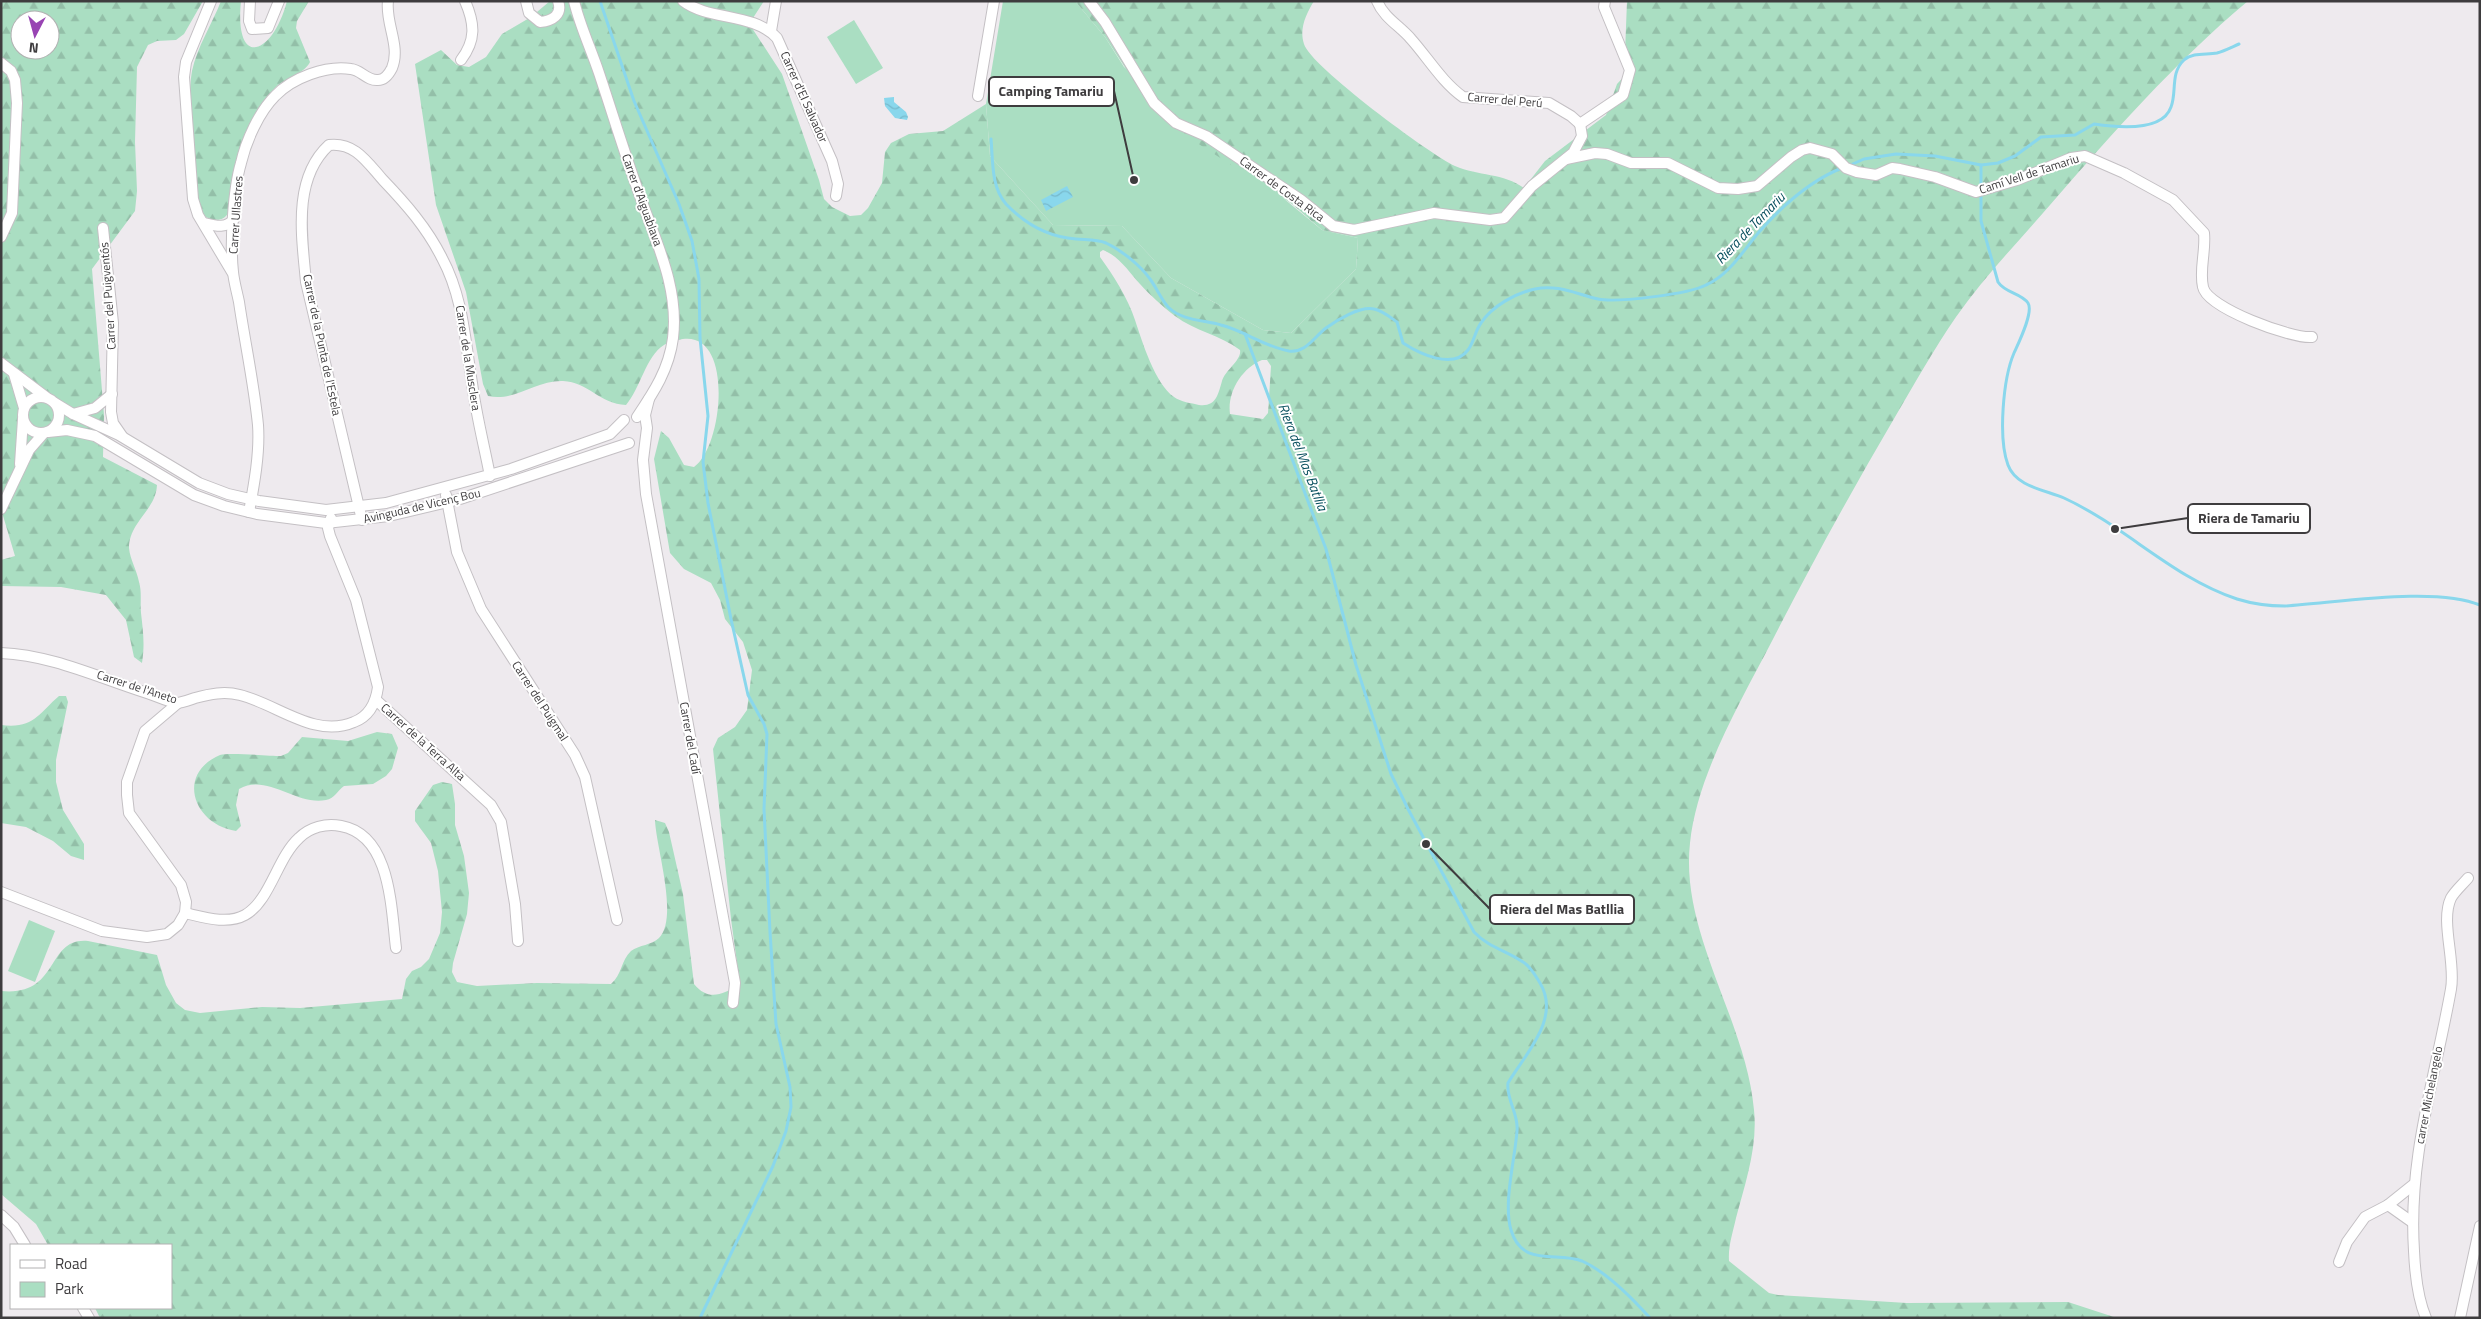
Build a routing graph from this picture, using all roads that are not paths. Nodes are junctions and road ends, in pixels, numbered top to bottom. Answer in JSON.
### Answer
{"nodes":[{"id":1,"x":211,"y":1,"type":"edge"},
{"id":2,"x":250,"y":1,"type":"edge"},
{"id":3,"x":279,"y":1,"type":"edge"},
{"id":4,"x":388,"y":1,"type":"edge"},
{"id":5,"x":465,"y":1,"type":"edge"},
{"id":6,"x":526,"y":1,"type":"edge"},
{"id":7,"x":558,"y":1,"type":"edge"},
{"id":8,"x":574,"y":1,"type":"edge"},
{"id":9,"x":683,"y":1,"type":"edge"},
{"id":10,"x":776,"y":1,"type":"edge"},
{"id":11,"x":994,"y":1,"type":"edge"},
{"id":12,"x":1089,"y":1,"type":"edge"},
{"id":13,"x":1377,"y":1,"type":"edge"},
{"id":14,"x":1605,"y":1,"type":"edge"},
{"id":15,"x":771,"y":31,"type":"junction"},
{"id":16,"x":462,"y":60,"type":"dead end"},
{"id":17,"x":1,"y":63,"type":"edge"},
{"id":18,"x":978,"y":96,"type":"dead end"},
{"id":19,"x":1580,"y":124,"type":"junction"},
{"id":20,"x":329,"y":145,"type":"joint"},
{"id":21,"x":1566,"y":159,"type":"junction"},
{"id":22,"x":836,"y":196,"type":"dead end"},
{"id":23,"x":234,"y":218,"type":"junction"},
{"id":24,"x":204,"y":223,"type":"junction"},
{"id":25,"x":103,"y":228,"type":"dead end"},
{"id":26,"x":1,"y":237,"type":"edge"},
{"id":27,"x":233,"y":274,"type":"junction"},
{"id":28,"x":2312,"y":337,"type":"dead end"},
{"id":29,"x":1,"y":363,"type":"edge"},
{"id":30,"x":14,"y":374,"type":"junction"},
{"id":31,"x":112,"y":394,"type":"junction"},
{"id":32,"x":649,"y":399,"type":"junction"},
{"id":33,"x":51,"y":400,"type":"junction"},
{"id":34,"x":24,"y":413,"type":"junction"},
{"id":35,"x":73,"y":414,"type":"junction"},
{"id":36,"x":636,"y":417,"type":"junction"},
{"id":37,"x":624,"y":420,"type":"junction"},
{"id":38,"x":646,"y":424,"type":"junction"},
{"id":39,"x":46,"y":433,"type":"junction"},
{"id":40,"x":646,"y":437,"type":"junction"},
{"id":41,"x":124,"y":438,"type":"junction"},
{"id":42,"x":629,"y":443,"type":"junction"},
{"id":43,"x":20,"y":467,"type":"junction"},
{"id":44,"x":644,"y":474,"type":"junction"},
{"id":45,"x":490,"y":476,"type":"junction"},
{"id":46,"x":444,"y":489,"type":"junction"},
{"id":47,"x":252,"y":499,"type":"junction"},
{"id":48,"x":448,"y":501,"type":"junction"},
{"id":49,"x":359,"y":507,"type":"junction"},
{"id":50,"x":1,"y":509,"type":"edge"},
{"id":51,"x":331,"y":510,"type":"junction"},
{"id":52,"x":249,"y":512,"type":"junction"},
{"id":53,"x":362,"y":520,"type":"junction"},
{"id":54,"x":332,"y":523,"type":"junction"},
{"id":55,"x":1,"y":653,"type":"edge"},
{"id":56,"x":376,"y":700,"type":"junction"},
{"id":57,"x":178,"y":703,"type":"junction"},
{"id":58,"x":2468,"y":878,"type":"dead end"},
{"id":59,"x":1,"y":892,"type":"edge"},
{"id":60,"x":185,"y":913,"type":"junction"},
{"id":61,"x":617,"y":920,"type":"dead end"},
{"id":62,"x":518,"y":941,"type":"dead end"},
{"id":63,"x":396,"y":948,"type":"dead end"},
{"id":64,"x":734,"y":1003,"type":"dead end"},
{"id":65,"x":2413,"y":1185,"type":"junction"},
{"id":66,"x":2388,"y":1205,"type":"junction"},
{"id":67,"x":1,"y":1215,"type":"edge"},
{"id":68,"x":2412,"y":1222,"type":"junction"},
{"id":69,"x":2480,"y":1226,"type":"edge"},
{"id":70,"x":24,"y":1244,"type":"edge"},
{"id":71,"x":2339,"y":1262,"type":"dead end"},
{"id":72,"x":2426,"y":1318,"type":"edge"},
{"id":73,"x":2460,"y":1318,"type":"edge"}],
"edges":[{"from":1,"to":24,"type":"street"},
{"from":2,"to":3,"type":"street"},
{"from":4,"to":23,"type":"street","name":"Carrer Ullastres"},
{"from":5,"to":16,"type":"street"},
{"from":6,"to":7,"type":"street"},
{"from":8,"to":32,"type":"street","name":"Carrer d'Aiguablava"},
{"from":9,"to":15,"type":"street"},
{"from":10,"to":15,"type":"street"},
{"from":11,"to":18,"type":"street"},
{"from":12,"to":21,"type":"street","name":"Carrer de Costa Rica"},
{"from":13,"to":19,"type":"street","name":"Carrer del Perú"},
{"from":14,"to":19,"type":"street"},
{"from":15,"to":22,"type":"street","name":"Carrer d'El Salvador"},
{"from":17,"to":26,"type":"street"},
{"from":19,"to":21,"type":"street","name":"Carrer de Costa Rica"},
{"from":20,"to":45,"type":"street","name":"Carrer de la Musclera"},
{"from":20,"to":49,"type":"street","name":"Carrer de la Punta de l'Estela"},
{"from":21,"to":28,"type":"street","name":"Camí Vell de Tamariu"},
{"from":23,"to":24,"type":"street"},
{"from":23,"to":27,"type":"street","name":"Carrer Ullastres"},
{"from":24,"to":27,"type":"street"},
{"from":25,"to":31,"type":"street","name":"Carrer del Puigventós"},
{"from":27,"to":47,"type":"street","name":"Carrer Ullastres"},
{"from":29,"to":30,"type":"street","name":"Avinguda de Vicenç Bou"},
{"from":30,"to":33,"type":"street","name":"Avinguda de Vicenç Bou"},
{"from":30,"to":34,"type":"street"},
{"from":31,"to":35,"type":"street"},
{"from":31,"to":41,"type":"street","name":"Carrer del Puigventós"},
{"from":32,"to":36,"type":"street","name":"Carrer d'Aiguablava"},
{"from":32,"to":38,"type":"street","name":"Carrer d'Aiguablava"},
{"from":33,"to":34,"type":"street"},
{"from":33,"to":35,"type":"street","name":"Avinguda de Vicenç Bou"},
{"from":33,"to":39,"type":"street"},
{"from":34,"to":39,"type":"street"},
{"from":34,"to":43,"type":"street"},
{"from":35,"to":41,"type":"street","name":"Avinguda de Vicenç Bou"},
{"from":36,"to":37,"type":"street"},
{"from":36,"to":38,"type":"street"},
{"from":37,"to":42,"type":"street"},
{"from":37,"to":45,"type":"street","name":"Avinguda de Vicenç Bou"},
{"from":38,"to":40,"type":"street"},
{"from":39,"to":43,"type":"street"},
{"from":39,"to":52,"type":"street","name":"Avinguda de Vicenç Bou"},
{"from":40,"to":42,"type":"street"},
{"from":40,"to":44,"type":"street","name":"Carrer del Cadí"},
{"from":41,"to":47,"type":"street","name":"Avinguda de Vicenç Bou"},
{"from":42,"to":44,"type":"street","name":"Carrer del Cadí"},
{"from":42,"to":48,"type":"street","name":"Avinguda de Vicenç Bou"},
{"from":43,"to":50,"type":"street"},
{"from":44,"to":64,"type":"street","name":"Carrer del Cadí"},
{"from":45,"to":46,"type":"street","name":"Avinguda de Vicenç Bou"},
{"from":46,"to":48,"type":"street","name":"Carrer del Puigmal"},
{"from":46,"to":49,"type":"street","name":"Avinguda de Vicenç Bou"},
{"from":47,"to":51,"type":"street","name":"Avinguda de Vicenç Bou"},
{"from":47,"to":52,"type":"street","name":"Carrer Ullastres"},
{"from":48,"to":53,"type":"street","name":"Avinguda de Vicenç Bou"},
{"from":48,"to":61,"type":"street","name":"Carrer del Puigmal"},
{"from":49,"to":51,"type":"street","name":"Avinguda de Vicenç Bou"},
{"from":49,"to":53,"type":"street","name":"Carrer de la Punta de l'Estela"},
{"from":51,"to":54,"type":"street","name":"Carrer de la Terra Alta"},
{"from":52,"to":54,"type":"street","name":"Avinguda de Vicenç Bou"},
{"from":53,"to":54,"type":"street","name":"Avinguda de Vicenç Bou"},
{"from":54,"to":56,"type":"street","name":"Carrer de la Terra Alta"},
{"from":55,"to":57,"type":"street","name":"Carrer de l'Aneto"},
{"from":56,"to":57,"type":"street","name":"Carrer de l'Aneto"},
{"from":56,"to":62,"type":"street","name":"Carrer de la Terra Alta"},
{"from":57,"to":60,"type":"street"},
{"from":58,"to":65,"type":"street","name":"carrer Michelangelo"},
{"from":59,"to":60,"type":"street"},
{"from":60,"to":63,"type":"street"},
{"from":65,"to":66,"type":"street"},
{"from":65,"to":68,"type":"street","name":"carrer Michelangelo"},
{"from":66,"to":68,"type":"street"},
{"from":66,"to":71,"type":"street"},
{"from":67,"to":70,"type":"street"},
{"from":68,"to":72,"type":"street","name":"carrer Michelangelo"},
{"from":69,"to":73,"type":"street"}]}
